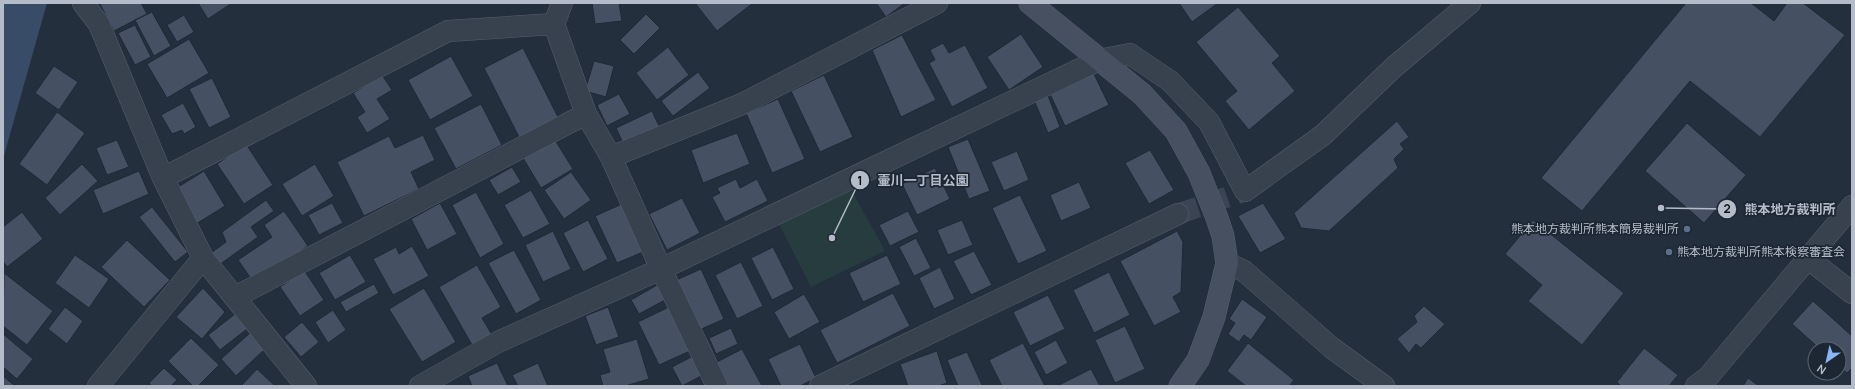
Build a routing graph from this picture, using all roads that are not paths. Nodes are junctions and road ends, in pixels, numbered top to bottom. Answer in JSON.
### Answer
{"nodes":[{"id":1,"x":83,"y":3,"type":"edge"},
{"id":2,"x":562,"y":3,"type":"edge"},
{"id":3,"x":937,"y":3,"type":"edge"},
{"id":4,"x":1030,"y":3,"type":"edge"},
{"id":5,"x":1470,"y":3,"type":"edge"},
{"id":6,"x":554,"y":24,"type":"junction"},
{"id":7,"x":1099,"y":60,"type":"junction"},
{"id":8,"x":586,"y":114,"type":"junction"},
{"id":9,"x":611,"y":157,"type":"junction"},
{"id":10,"x":164,"y":178,"type":"junction"},
{"id":11,"x":1852,"y":206,"type":"edge"},
{"id":12,"x":1178,"y":214,"type":"tunnel mouth"},
{"id":13,"x":203,"y":258,"type":"junction"},
{"id":14,"x":1809,"y":258,"type":"junction"},
{"id":15,"x":1227,"y":263,"type":"junction"},
{"id":16,"x":661,"y":269,"type":"junction"},
{"id":17,"x":1852,"y":293,"type":"edge"},
{"id":18,"x":235,"y":298,"type":"junction"},
{"id":19,"x":98,"y":386,"type":"edge"},
{"id":20,"x":306,"y":386,"type":"edge"},
{"id":21,"x":420,"y":386,"type":"edge"},
{"id":22,"x":717,"y":386,"type":"edge"},
{"id":23,"x":820,"y":386,"type":"edge"},
{"id":24,"x":1180,"y":386,"type":"edge"},
{"id":25,"x":1384,"y":386,"type":"edge"},
{"id":26,"x":1696,"y":386,"type":"edge"}],
"edges":[{"from":1,"to":10,"type":"street"},
{"from":2,"to":6,"type":"street"},
{"from":3,"to":9,"type":"street"},
{"from":4,"to":7,"type":"street"},
{"from":5,"to":7,"type":"street"},
{"from":6,"to":8,"type":"street"},
{"from":6,"to":10,"type":"street"},
{"from":7,"to":15,"type":"street"},
{"from":7,"to":16,"type":"street"},
{"from":8,"to":9,"type":"street"},
{"from":8,"to":18,"type":"street"},
{"from":9,"to":16,"type":"street"},
{"from":10,"to":13,"type":"street"},
{"from":11,"to":14,"type":"street"},
{"from":12,"to":23,"type":"street"},
{"from":13,"to":18,"type":"street"},
{"from":13,"to":19,"type":"street"},
{"from":14,"to":17,"type":"street"},
{"from":14,"to":26,"type":"street"},
{"from":15,"to":24,"type":"street"},
{"from":15,"to":25,"type":"street"},
{"from":16,"to":21,"type":"street"},
{"from":16,"to":22,"type":"street"},
{"from":18,"to":20,"type":"street"}]}
